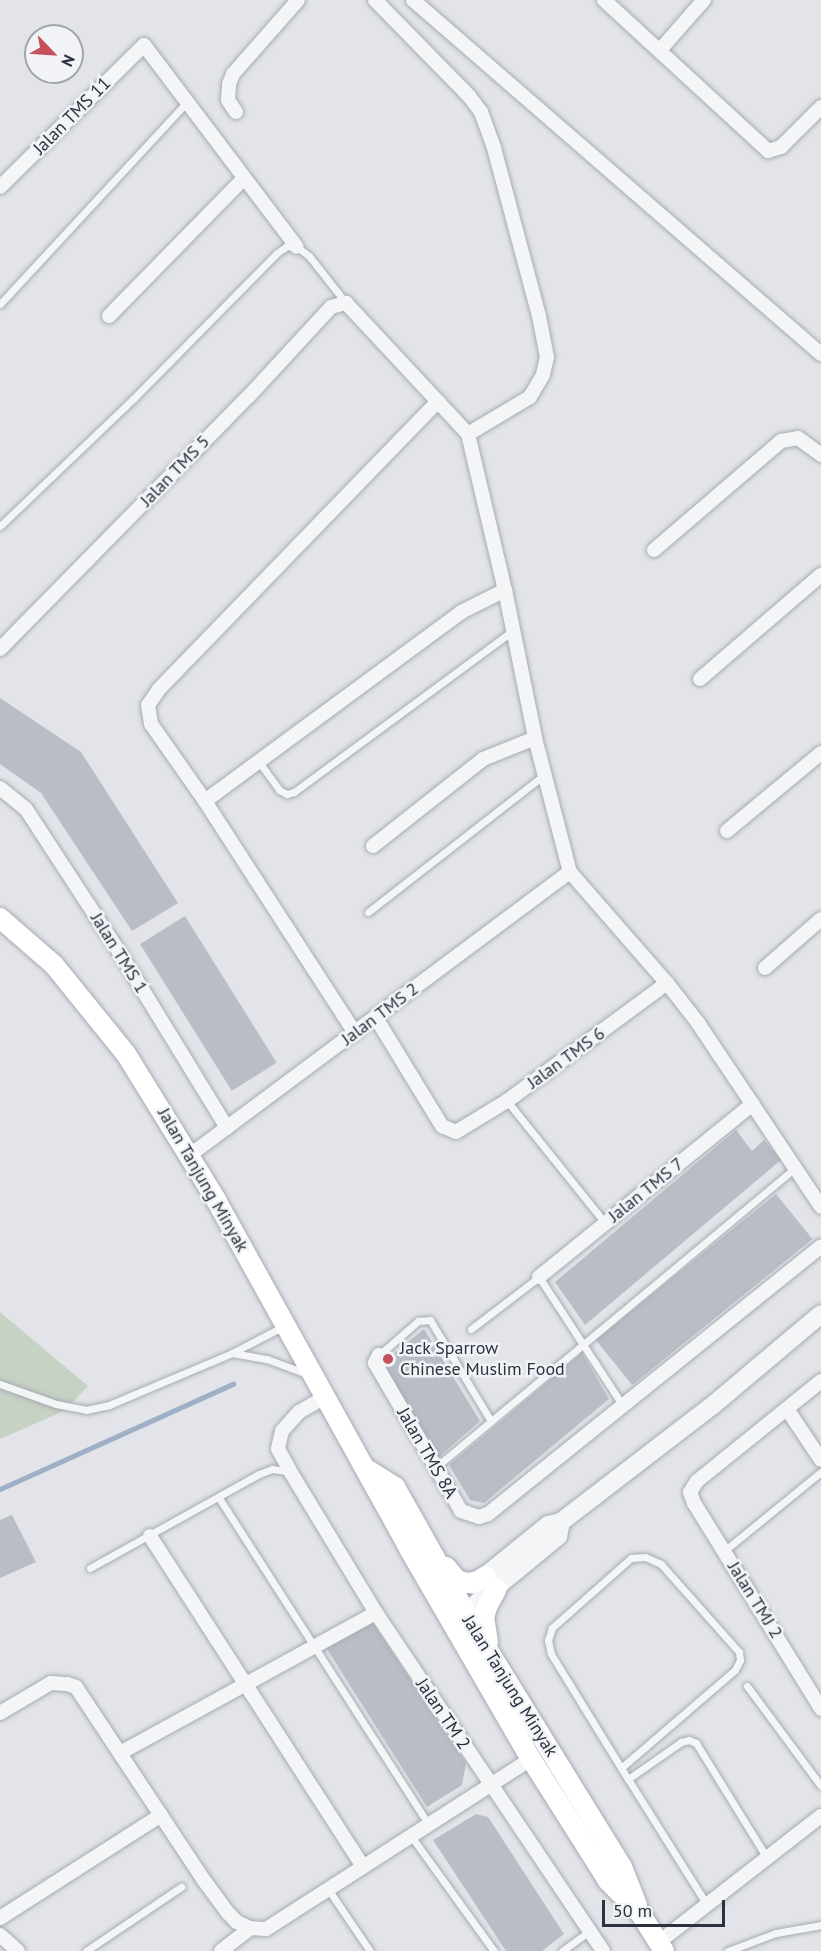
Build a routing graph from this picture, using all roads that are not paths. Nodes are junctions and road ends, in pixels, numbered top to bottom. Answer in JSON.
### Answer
{"nodes":[{"id":1,"x":298,"y":0,"type":"edge"},
{"id":2,"x":413,"y":0,"type":"edge"},
{"id":3,"x":604,"y":0,"type":"edge"},
{"id":4,"x":704,"y":0,"type":"edge"},
{"id":5,"x":384,"y":3,"type":"edge"},
{"id":6,"x":660,"y":50,"type":"junction"},
{"id":7,"x":187,"y":102,"type":"junction"},
{"id":8,"x":821,"y":108,"type":"edge"},
{"id":9,"x":236,"y":112,"type":"dead end"},
{"id":10,"x":244,"y":178,"type":"junction"},
{"id":11,"x":0,"y":187,"type":"edge"},
{"id":12,"x":297,"y":247,"type":"junction"},
{"id":13,"x":0,"y":304,"type":"edge"},
{"id":14,"x":349,"y":305,"type":"junction"},
{"id":15,"x":109,"y":316,"type":"dead end"},
{"id":16,"x":821,"y":354,"type":"edge"},
{"id":17,"x":438,"y":400,"type":"junction"},
{"id":18,"x":468,"y":434,"type":"junction"},
{"id":19,"x":821,"y":455,"type":"edge"},
{"id":20,"x":0,"y":526,"type":"edge"},
{"id":21,"x":654,"y":550,"type":"dead end"},
{"id":22,"x":821,"y":575,"type":"edge"},
{"id":23,"x":505,"y":590,"type":"junction"},
{"id":24,"x":512,"y":631,"type":"junction"},
{"id":25,"x":0,"y":649,"type":"edge"},
{"id":26,"x":700,"y":679,"type":"dead end"},
{"id":27,"x":535,"y":738,"type":"junction"},
{"id":28,"x":821,"y":753,"type":"edge"},
{"id":29,"x":259,"y":762,"type":"junction"},
{"id":30,"x":544,"y":774,"type":"junction"},
{"id":31,"x":2,"y":792,"type":"edge"},
{"id":32,"x":205,"y":801,"type":"junction"},
{"id":33,"x":727,"y":831,"type":"dead end"},
{"id":34,"x":373,"y":846,"type":"dead end"},
{"id":35,"x":570,"y":872,"type":"junction"},
{"id":36,"x":368,"y":912,"type":"dead end"},
{"id":37,"x":0,"y":918,"type":"edge"},
{"id":38,"x":821,"y":919,"type":"edge"},
{"id":39,"x":765,"y":968,"type":"dead end"},
{"id":40,"x":667,"y":984,"type":"junction"},
{"id":41,"x":376,"y":1018,"type":"junction"},
{"id":42,"x":355,"y":1033,"type":"junction"},
{"id":43,"x":507,"y":1101,"type":"junction"},
{"id":44,"x":753,"y":1104,"type":"junction"},
{"id":45,"x":227,"y":1128,"type":"junction"},
{"id":46,"x":190,"y":1155,"type":"junction"},
{"id":47,"x":795,"y":1168,"type":"junction"},
{"id":48,"x":821,"y":1207,"type":"edge"},
{"id":49,"x":605,"y":1223,"type":"junction"},
{"id":50,"x":821,"y":1246,"type":"edge"},
{"id":51,"x":539,"y":1277,"type":"junction"},
{"id":52,"x":821,"y":1314,"type":"edge"},
{"id":53,"x":286,"y":1325,"type":"junction"},
{"id":54,"x":471,"y":1329,"type":"dead end"},
{"id":55,"x":582,"y":1344,"type":"junction"},
{"id":56,"x":232,"y":1353,"type":"junction"},
{"id":57,"x":379,"y":1355,"type":"joint"},
{"id":58,"x":315,"y":1377,"type":"junction"},
{"id":59,"x":821,"y":1381,"type":"edge"},
{"id":60,"x":0,"y":1384,"type":"edge"},
{"id":61,"x":325,"y":1397,"type":"junction"},
{"id":62,"x":623,"y":1406,"type":"junction"},
{"id":63,"x":787,"y":1409,"type":"junction"},
{"id":64,"x":490,"y":1421,"type":"junction"},
{"id":65,"x":821,"y":1460,"type":"edge"},
{"id":66,"x":436,"y":1467,"type":"junction"},
{"id":67,"x":368,"y":1470,"type":"junction"},
{"id":68,"x":290,"y":1472,"type":"junction"},
{"id":69,"x":821,"y":1472,"type":"edge"},
{"id":70,"x":219,"y":1498,"type":"junction"},
{"id":71,"x":420,"y":1532,"type":"junction"},
{"id":72,"x":150,"y":1536,"type":"junction"},
{"id":73,"x":724,"y":1551,"type":"junction"},
{"id":74,"x":90,"y":1568,"type":"dead end"},
{"id":75,"x":491,"y":1582,"type":"junction"},
{"id":76,"x":455,"y":1610,"type":"junction"},
{"id":77,"x":376,"y":1614,"type":"junction"},
{"id":78,"x":316,"y":1647,"type":"junction"},
{"id":79,"x":490,"y":1652,"type":"junction"},
{"id":80,"x":247,"y":1686,"type":"junction"},
{"id":81,"x":747,"y":1686,"type":"dead end"},
{"id":82,"x":821,"y":1709,"type":"edge"},
{"id":83,"x":0,"y":1713,"type":"edge"},
{"id":84,"x":120,"y":1753,"type":"junction"},
{"id":85,"x":531,"y":1759,"type":"junction"},
{"id":86,"x":621,"y":1768,"type":"junction"},
{"id":87,"x":628,"y":1779,"type":"junction"},
{"id":88,"x":490,"y":1785,"type":"junction"},
{"id":89,"x":821,"y":1786,"type":"edge"},
{"id":90,"x":161,"y":1815,"type":"junction"},
{"id":91,"x":821,"y":1816,"type":"edge"},
{"id":92,"x":429,"y":1824,"type":"junction"},
{"id":93,"x":411,"y":1836,"type":"junction"},
{"id":94,"x":767,"y":1858,"type":"junction"},
{"id":95,"x":363,"y":1866,"type":"junction"},
{"id":96,"x":181,"y":1887,"type":"dead end"},
{"id":97,"x":328,"y":1889,"type":"junction"},
{"id":98,"x":707,"y":1905,"type":"junction"},
{"id":99,"x":640,"y":1913,"type":"junction"},
{"id":100,"x":0,"y":1918,"type":"edge"},
{"id":101,"x":821,"y":1925,"type":"edge"},
{"id":102,"x":250,"y":1928,"type":"junction"},
{"id":103,"x":590,"y":1931,"type":"junction"},
{"id":104,"x":0,"y":1935,"type":"edge"},
{"id":105,"x":662,"y":1947,"type":"edge"},
{"id":106,"x":18,"y":1951,"type":"edge"},
{"id":107,"x":86,"y":1951,"type":"edge"},
{"id":108,"x":221,"y":1951,"type":"edge"},
{"id":109,"x":370,"y":1951,"type":"edge"},
{"id":110,"x":494,"y":1951,"type":"edge"},
{"id":111,"x":562,"y":1951,"type":"edge"},
{"id":112,"x":603,"y":1951,"type":"edge"},
{"id":113,"x":728,"y":1951,"type":"edge"}],
"edges":[{"from":1,"to":9,"type":"street"},
{"from":2,"to":16,"type":"street"},
{"from":3,"to":6,"type":"street"},
{"from":4,"to":6,"type":"street"},
{"from":5,"to":18,"type":"street"},
{"from":6,"to":8,"type":"street"},
{"from":7,"to":10,"type":"street"},
{"from":7,"to":11,"type":"street","name":"Jalan TMS 11"},
{"from":7,"to":13,"type":"lane"},
{"from":10,"to":12,"type":"street"},
{"from":10,"to":15,"type":"street"},
{"from":12,"to":14,"type":"lane"},
{"from":12,"to":20,"type":"lane"},
{"from":14,"to":17,"type":"street"},
{"from":14,"to":25,"type":"street","name":"Jalan TMS 5"},
{"from":17,"to":18,"type":"street"},
{"from":17,"to":32,"type":"street"},
{"from":18,"to":23,"type":"street"},
{"from":19,"to":21,"type":"street"},
{"from":22,"to":26,"type":"street"},
{"from":23,"to":24,"type":"street"},
{"from":23,"to":29,"type":"street"},
{"from":24,"to":27,"type":"street"},
{"from":24,"to":29,"type":"lane"},
{"from":27,"to":30,"type":"street"},
{"from":27,"to":34,"type":"street"},
{"from":28,"to":33,"type":"street"},
{"from":29,"to":32,"type":"street"},
{"from":30,"to":35,"type":"street"},
{"from":30,"to":36,"type":"lane"},
{"from":31,"to":45,"type":"street","name":"Jalan TMS 1"},
{"from":32,"to":42,"type":"street"},
{"from":35,"to":40,"type":"street"},
{"from":35,"to":41,"type":"street","name":"Jalan TMS 2"},
{"from":37,"to":46,"type":"main road","name":"Jalan Tanjung Minyak"},
{"from":38,"to":39,"type":"street"},
{"from":40,"to":43,"type":"street","name":"Jalan TMS 6"},
{"from":40,"to":44,"type":"street"},
{"from":41,"to":42,"type":"street","name":"Jalan TMS 2"},
{"from":41,"to":43,"type":"street","name":"Jalan TMS 6"},
{"from":42,"to":45,"type":"street","name":"Jalan TMS 2"},
{"from":43,"to":49,"type":"lane"},
{"from":44,"to":47,"type":"street"},
{"from":44,"to":49,"type":"street","name":"Jalan TMS 7"},
{"from":45,"to":46,"type":"street","name":"Jalan TMS 2"},
{"from":46,"to":53,"type":"main road","name":"Jalan Tanjung Minyak"},
{"from":47,"to":48,"type":"street"},
{"from":47,"to":55,"type":"lane"},
{"from":49,"to":51,"type":"street","name":"Jalan TMS 7"},
{"from":50,"to":62,"type":"street"},
{"from":51,"to":54,"type":"lane"},
{"from":51,"to":55,"type":"lane"},
{"from":52,"to":75,"type":"street"},
{"from":53,"to":56,"type":"lane"},
{"from":53,"to":58,"type":"main road","name":"Jalan Tanjung Minyak"},
{"from":55,"to":62,"type":"lane"},
{"from":55,"to":64,"type":"lane"},
{"from":56,"to":58,"type":"lane"},
{"from":56,"to":60,"type":"lane"},
{"from":57,"to":64,"type":"lane"},
{"from":57,"to":66,"type":"street","name":"Jalan TMS 8A"},
{"from":58,"to":61,"type":"main road","name":"Jalan Tanjung Minyak"},
{"from":59,"to":63,"type":"street"},
{"from":61,"to":67,"type":"main road","name":"Jalan Tanjung Minyak"},
{"from":61,"to":68,"type":"street","name":"Jalan TM 2"},
{"from":62,"to":66,"type":"street","name":"Jalan TMS 8A"},
{"from":63,"to":65,"type":"street"},
{"from":63,"to":73,"type":"street","name":"Jalan TMJ 2"},
{"from":64,"to":66,"type":"lane"},
{"from":67,"to":71,"type":"main road","name":"Jalan Tanjung Minyak"},
{"from":67,"to":76,"type":"main road","name":"Jalan Tanjung Minyak"},
{"from":68,"to":70,"type":"lane"},
{"from":68,"to":77,"type":"street","name":"Jalan TM 2"},
{"from":69,"to":73,"type":"lane"},
{"from":70,"to":72,"type":"lane"},
{"from":70,"to":78,"type":"lane"},
{"from":71,"to":75,"type":"main road"},
{"from":71,"to":76,"type":"main road","name":"Jalan Tanjung Minyak"},
{"from":72,"to":74,"type":"lane"},
{"from":72,"to":80,"type":"street"},
{"from":73,"to":82,"type":"street","name":"Jalan TMJ 2"},
{"from":75,"to":76,"type":"street"},
{"from":75,"to":79,"type":"main road"},
{"from":76,"to":79,"type":"main road","name":"Jalan Tanjung Minyak"},
{"from":76,"to":85,"type":"main road","name":"Jalan Tanjung Minyak"},
{"from":77,"to":78,"type":"street"},
{"from":77,"to":88,"type":"street","name":"Jalan TM 2"},
{"from":78,"to":80,"type":"street"},
{"from":78,"to":92,"type":"lane"},
{"from":79,"to":99,"type":"main road","name":"Jalan Tanjung Minyak"},
{"from":80,"to":84,"type":"street"},
{"from":80,"to":95,"type":"street"},
{"from":81,"to":89,"type":"lane"},
{"from":83,"to":84,"type":"street"},
{"from":84,"to":90,"type":"street"},
{"from":85,"to":88,"type":"street"},
{"from":85,"to":99,"type":"main road","name":"Jalan Tanjung Minyak"},
{"from":86,"to":86,"type":"lane"},
{"from":86,"to":87,"type":"lane"},
{"from":87,"to":94,"type":"lane"},
{"from":87,"to":98,"type":"lane"},
{"from":88,"to":92,"type":"street"},
{"from":88,"to":103,"type":"street","name":"Jalan TM 2"},
{"from":90,"to":100,"type":"street"},
{"from":90,"to":102,"type":"street"},
{"from":91,"to":94,"type":"street"},
{"from":92,"to":93,"type":"street"},
{"from":93,"to":95,"type":"street"},
{"from":93,"to":110,"type":"lane"},
{"from":94,"to":98,"type":"street"},
{"from":95,"to":97,"type":"street"},
{"from":96,"to":107,"type":"lane"},
{"from":97,"to":102,"type":"street"},
{"from":97,"to":109,"type":"lane"},
{"from":98,"to":105,"type":"street"},
{"from":99,"to":105,"type":"main road","name":"Jalan Tanjung Minyak"},
{"from":101,"to":113,"type":"lane"},
{"from":102,"to":108,"type":"street"},
{"from":103,"to":111,"type":"lane"},
{"from":103,"to":112,"type":"street","name":"Jalan TM 2"},
{"from":104,"to":106,"type":"street"}]}
